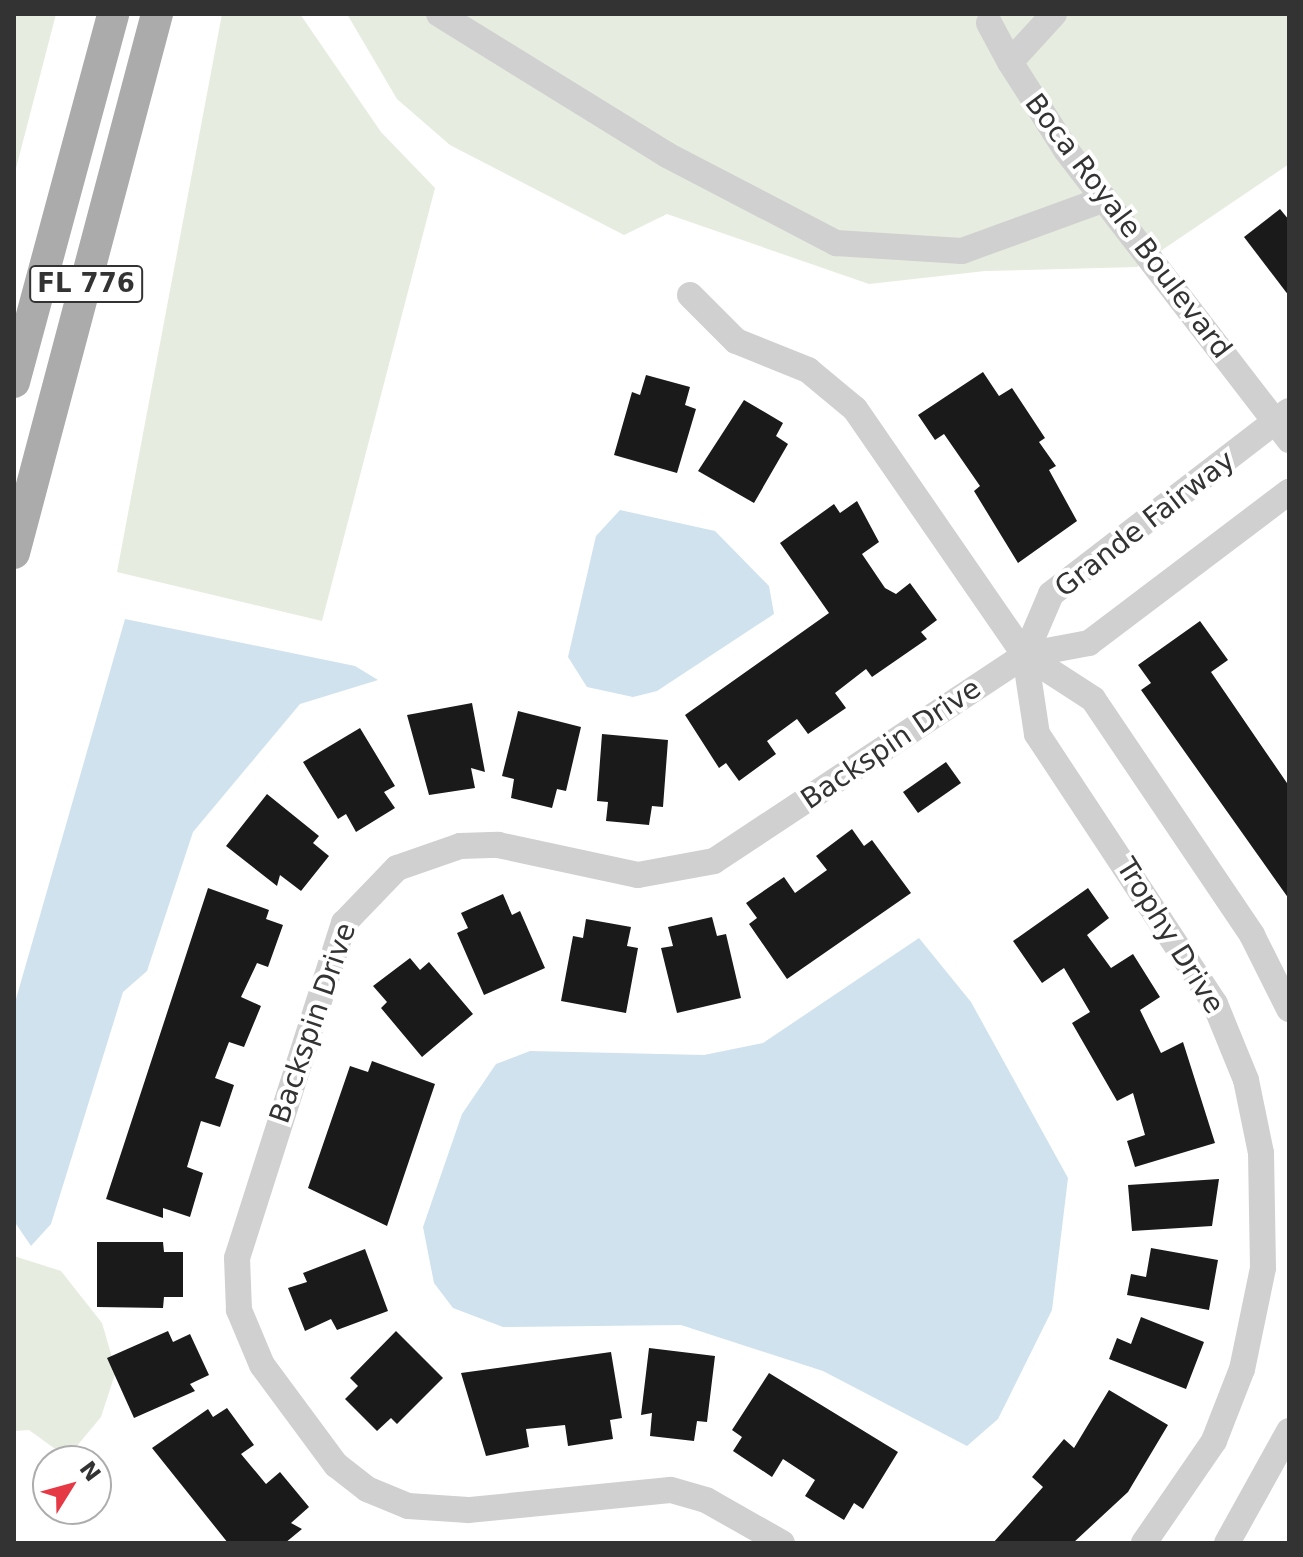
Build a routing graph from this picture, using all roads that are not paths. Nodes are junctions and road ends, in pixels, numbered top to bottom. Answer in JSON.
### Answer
{"nodes":[{"id":1,"x":113,"y":14,"type":"edge"},
{"id":2,"x":157,"y":14,"type":"edge"},
{"id":3,"x":439,"y":14,"type":"edge"},
{"id":4,"x":1054,"y":14,"type":"edge"},
{"id":5,"x":984,"y":17,"type":"edge"},
{"id":6,"x":1010,"y":62,"type":"junction"},
{"id":7,"x":1105,"y":199,"type":"junction"},
{"id":8,"x":690,"y":295,"type":"dead end"},
{"id":9,"x":14,"y":382,"type":"edge"},
{"id":10,"x":1284,"y":424,"type":"edge"},
{"id":11,"x":1289,"y":492,"type":"edge"},
{"id":12,"x":14,"y":553,"type":"edge"},
{"id":13,"x":1025,"y":655,"type":"junction"},
{"id":14,"x":1289,"y":1009,"type":"edge"},
{"id":15,"x":1276,"y":1182,"type":"edge"},
{"id":16,"x":1289,"y":1431,"type":"edge"},
{"id":17,"x":782,"y":1543,"type":"edge"},
{"id":18,"x":1144,"y":1543,"type":"edge"},
{"id":19,"x":1227,"y":1543,"type":"edge"}],
"edges":[{"from":1,"to":9,"type":"main road","number":"FL 776"},
{"from":2,"to":12,"type":"main road","number":"FL 776"},
{"from":3,"to":7,"type":"street"},
{"from":4,"to":6,"type":"street","name":"Boca Royale Boulevard"},
{"from":5,"to":6,"type":"street"},
{"from":6,"to":7,"type":"street","name":"Boca Royale Boulevard"},
{"from":7,"to":10,"type":"street","name":"Boca Royale Boulevard"},
{"from":8,"to":13,"type":"street","name":"Trophy Drive"},
{"from":10,"to":13,"type":"street","name":"Grande Fairway"},
{"from":11,"to":13,"type":"street","name":"Backspin Drive"},
{"from":13,"to":14,"type":"street","name":"Trophy Drive"},
{"from":13,"to":15,"type":"street","name":"Trophy Drive"},
{"from":13,"to":17,"type":"street","name":"Backspin Drive"},
{"from":15,"to":18,"type":"street","name":"Trophy Drive"},
{"from":16,"to":19,"type":"street"}]}
